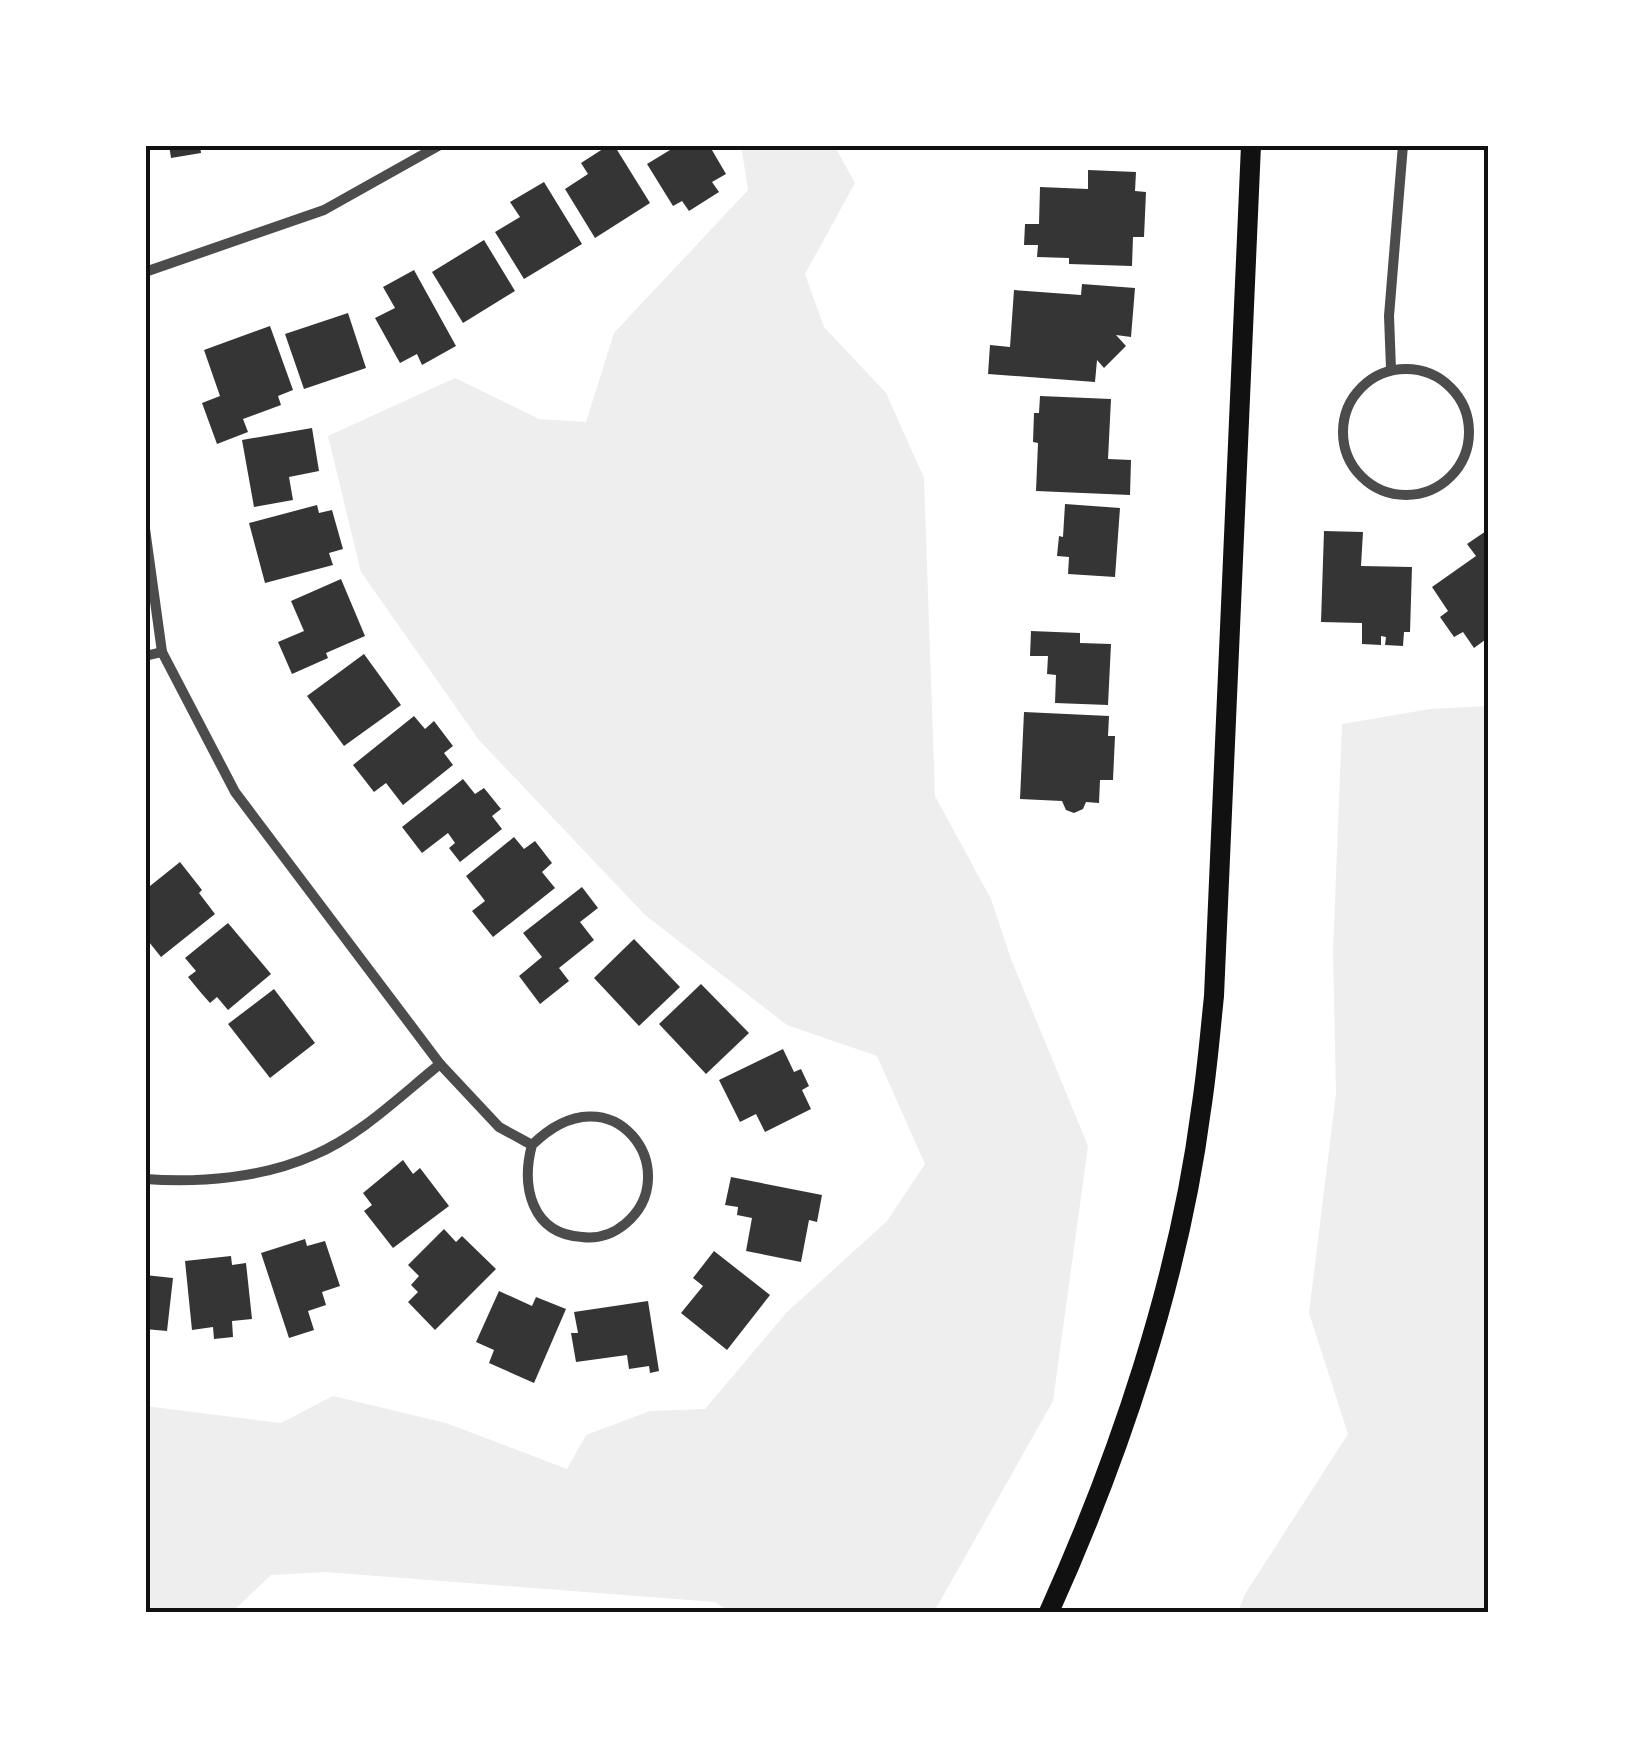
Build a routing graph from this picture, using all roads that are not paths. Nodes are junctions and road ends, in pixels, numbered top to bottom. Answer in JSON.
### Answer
{"nodes":[{"id":1,"x":440,"y":145,"type":"edge"},
{"id":2,"x":1250,"y":145,"type":"edge"},
{"id":3,"x":1404,"y":145,"type":"edge"},
{"id":4,"x":145,"y":272,"type":"edge"},
{"id":5,"x":1391,"y":369,"type":"junction"},
{"id":6,"x":145,"y":530,"type":"edge"},
{"id":7,"x":162,"y":652,"type":"junction"},
{"id":8,"x":145,"y":656,"type":"edge"},
{"id":9,"x":440,"y":1064,"type":"junction"},
{"id":10,"x":532,"y":1145,"type":"junction"},
{"id":11,"x":145,"y":1179,"type":"edge"},
{"id":12,"x":1049,"y":1612,"type":"edge"}],
"edges":[{"from":1,"to":4,"type":"street"},
{"from":2,"to":12,"type":"main road"},
{"from":3,"to":5,"type":"street"},
{"from":5,"to":5,"type":"street"},
{"from":6,"to":7,"type":"street"},
{"from":7,"to":8,"type":"street"},
{"from":7,"to":9,"type":"street"},
{"from":9,"to":10,"type":"street"},
{"from":9,"to":11,"type":"street"},
{"from":10,"to":10,"type":"street"}]}
